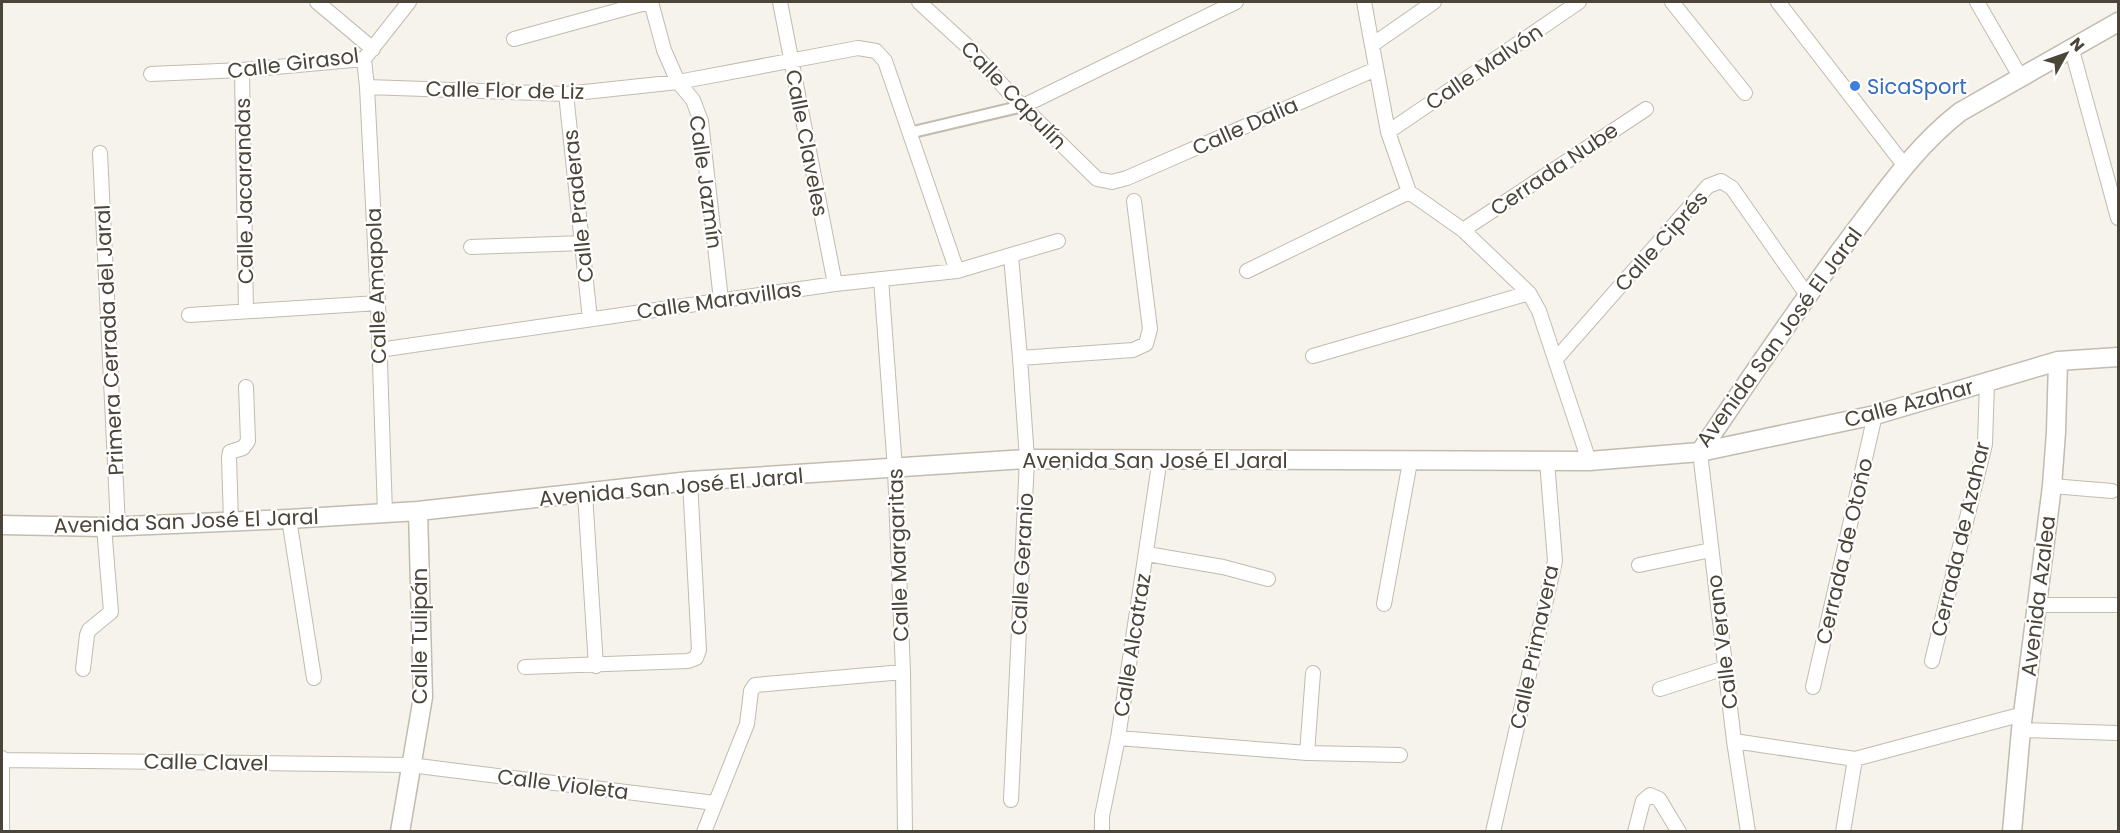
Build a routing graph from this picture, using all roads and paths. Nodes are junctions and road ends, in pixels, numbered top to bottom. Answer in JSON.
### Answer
{"nodes":[{"id":1,"x":316,"y":2,"type":"edge"},
{"id":2,"x":409,"y":2,"type":"edge"},
{"id":3,"x":650,"y":2,"type":"edge"},
{"id":4,"x":780,"y":2,"type":"edge"},
{"id":5,"x":919,"y":2,"type":"edge"},
{"id":6,"x":1236,"y":2,"type":"edge"},
{"id":7,"x":1364,"y":2,"type":"edge"},
{"id":8,"x":1434,"y":2,"type":"edge"},
{"id":9,"x":1579,"y":2,"type":"edge"},
{"id":10,"x":1672,"y":2,"type":"edge"},
{"id":11,"x":1778,"y":2,"type":"edge"},
{"id":12,"x":1977,"y":2,"type":"edge"},
{"id":13,"x":2118,"y":22,"type":"edge"},
{"id":14,"x":514,"y":39,"type":"dead end"},
{"id":15,"x":1372,"y":45,"type":"junction"},
{"id":16,"x":2072,"y":50,"type":"junction"},
{"id":17,"x":368,"y":54,"type":"junction"},
{"id":18,"x":791,"y":60,"type":"junction"},
{"id":19,"x":1376,"y":69,"type":"junction"},
{"id":20,"x":242,"y":70,"type":"junction"},
{"id":21,"x":151,"y":74,"type":"dead end"},
{"id":22,"x":2021,"y":78,"type":"junction"},
{"id":23,"x":678,"y":82,"type":"junction"},
{"id":24,"x":367,"y":87,"type":"junction"},
{"id":25,"x":1745,"y":93,"type":"dead end"},
{"id":26,"x":566,"y":94,"type":"junction"},
{"id":27,"x":1023,"y":106,"type":"junction"},
{"id":28,"x":1646,"y":109,"type":"dead end"},
{"id":29,"x":1389,"y":132,"type":"junction"},
{"id":30,"x":909,"y":133,"type":"junction"},
{"id":31,"x":100,"y":153,"type":"dead end"},
{"id":32,"x":1904,"y":165,"type":"junction"},
{"id":33,"x":1112,"y":182,"type":"joint"},
{"id":34,"x":1409,"y":192,"type":"junction"},
{"id":35,"x":1134,"y":201,"type":"dead end"},
{"id":36,"x":2118,"y":218,"type":"edge"},
{"id":37,"x":1462,"y":230,"type":"junction"},
{"id":38,"x":1058,"y":241,"type":"dead end"},
{"id":39,"x":583,"y":243,"type":"junction"},
{"id":40,"x":471,"y":248,"type":"dead end"},
{"id":41,"x":1011,"y":256,"type":"junction"},
{"id":42,"x":1247,"y":270,"type":"dead end"},
{"id":43,"x":957,"y":271,"type":"junction"},
{"id":44,"x":881,"y":279,"type":"junction"},
{"id":45,"x":835,"y":284,"type":"junction"},
{"id":46,"x":1529,"y":294,"type":"junction"},
{"id":47,"x":1807,"y":296,"type":"junction"},
{"id":48,"x":721,"y":300,"type":"junction"},
{"id":49,"x":378,"y":303,"type":"junction"},
{"id":50,"x":246,"y":311,"type":"junction"},
{"id":51,"x":189,"y":315,"type":"dead end"},
{"id":52,"x":590,"y":319,"type":"junction"},
{"id":53,"x":379,"y":350,"type":"junction"},
{"id":54,"x":1313,"y":356,"type":"dead end"},
{"id":55,"x":2118,"y":357,"type":"edge"},
{"id":56,"x":1020,"y":358,"type":"junction"},
{"id":57,"x":1556,"y":359,"type":"junction"},
{"id":58,"x":2058,"y":361,"type":"junction"},
{"id":59,"x":1987,"y":382,"type":"junction"},
{"id":60,"x":246,"y":387,"type":"dead end"},
{"id":61,"x":1875,"y":415,"type":"junction"},
{"id":62,"x":1700,"y":452,"type":"junction"},
{"id":63,"x":1160,"y":458,"type":"junction"},
{"id":64,"x":1027,"y":459,"type":"junction"},
{"id":65,"x":1547,"y":461,"type":"junction"},
{"id":66,"x":1589,"y":461,"type":"junction"},
{"id":67,"x":1410,"y":462,"type":"junction"},
{"id":68,"x":894,"y":469,"type":"junction"},
{"id":69,"x":690,"y":481,"type":"junction"},
{"id":70,"x":2052,"y":486,"type":"junction"},
{"id":71,"x":2112,"y":490,"type":"dead end"},
{"id":72,"x":585,"y":494,"type":"junction"},
{"id":73,"x":418,"y":511,"type":"junction"},
{"id":74,"x":385,"y":513,"type":"junction"},
{"id":75,"x":289,"y":519,"type":"junction"},
{"id":76,"x":231,"y":522,"type":"junction"},
{"id":77,"x":2,"y":525,"type":"edge"},
{"id":78,"x":111,"y":526,"type":"junction"},
{"id":79,"x":1712,"y":550,"type":"junction"},
{"id":80,"x":1147,"y":554,"type":"junction"},
{"id":81,"x":1639,"y":565,"type":"dead end"},
{"id":82,"x":1268,"y":579,"type":"dead end"},
{"id":83,"x":1384,"y":604,"type":"dead end"},
{"id":84,"x":2036,"y":605,"type":"junction"},
{"id":85,"x":2118,"y":605,"type":"edge"},
{"id":86,"x":1932,"y":661,"type":"dead end"},
{"id":87,"x":596,"y":666,"type":"junction"},
{"id":88,"x":525,"y":667,"type":"dead end"},
{"id":89,"x":83,"y":669,"type":"dead end"},
{"id":90,"x":1725,"y":669,"type":"junction"},
{"id":91,"x":903,"y":672,"type":"junction"},
{"id":92,"x":1313,"y":673,"type":"dead end"},
{"id":93,"x":314,"y":678,"type":"dead end"},
{"id":94,"x":1812,"y":687,"type":"dead end"},
{"id":95,"x":1660,"y":689,"type":"dead end"},
{"id":96,"x":2022,"y":722,"type":"junction"},
{"id":97,"x":2118,"y":733,"type":"edge"},
{"id":98,"x":1118,"y":738,"type":"junction"},
{"id":99,"x":1734,"y":741,"type":"junction"},
{"id":100,"x":1307,"y":753,"type":"junction"},
{"id":101,"x":1400,"y":755,"type":"dead end"},
{"id":102,"x":2,"y":759,"type":"edge"},
{"id":103,"x":1855,"y":759,"type":"junction"},
{"id":104,"x":410,"y":765,"type":"junction"},
{"id":105,"x":1011,"y":800,"type":"dead end"},
{"id":106,"x":715,"y":803,"type":"junction"},
{"id":107,"x":2,"y":831,"type":"edge"},
{"id":108,"x":400,"y":831,"type":"edge"},
{"id":109,"x":704,"y":831,"type":"edge"},
{"id":110,"x":905,"y":831,"type":"edge"},
{"id":111,"x":1102,"y":831,"type":"edge"},
{"id":112,"x":1493,"y":831,"type":"edge"},
{"id":113,"x":1635,"y":831,"type":"edge"},
{"id":114,"x":1679,"y":831,"type":"edge"},
{"id":115,"x":1748,"y":831,"type":"edge"},
{"id":116,"x":1843,"y":831,"type":"edge"},
{"id":117,"x":2012,"y":831,"type":"edge"}],
"edges":[{"from":1,"to":17,"type":"street"},
{"from":2,"to":17,"type":"street","name":"Calle Girasol"},
{"from":3,"to":14,"type":"street"},
{"from":3,"to":23,"type":"street","name":"Calle Jazmín"},
{"from":4,"to":18,"type":"street","name":"Calle Claveles"},
{"from":5,"to":27,"type":"street","name":"Calle Capulín"},
{"from":6,"to":27,"type":"street"},
{"from":7,"to":15,"type":"street"},
{"from":8,"to":15,"type":"street"},
{"from":9,"to":29,"type":"street","name":"Calle Malvón"},
{"from":10,"to":25,"type":"street"},
{"from":11,"to":32,"type":"street"},
{"from":12,"to":22,"type":"street"},
{"from":13,"to":16,"type":"street","name":"Avenida San José El Jaral"},
{"from":15,"to":19,"type":"street"},
{"from":16,"to":22,"type":"street","name":"Avenida San José El Jaral"},
{"from":16,"to":36,"type":"street"},
{"from":17,"to":20,"type":"street","name":"Calle Girasol"},
{"from":17,"to":24,"type":"street","name":"Calle Amapola"},
{"from":18,"to":23,"type":"street","name":"Calle Flor de Liz"},
{"from":18,"to":30,"type":"street","name":"Calle Flor de Liz"},
{"from":18,"to":45,"type":"street","name":"Calle Claveles"},
{"from":19,"to":29,"type":"street"},
{"from":19,"to":33,"type":"street","name":"Calle Dalia"},
{"from":20,"to":21,"type":"street","name":"Calle Girasol"},
{"from":20,"to":50,"type":"street","name":"Calle Jacarandas"},
{"from":22,"to":32,"type":"street","name":"Avenida San José El Jaral"},
{"from":23,"to":26,"type":"street","name":"Calle Flor de Liz"},
{"from":23,"to":48,"type":"street","name":"Calle Jazmín"},
{"from":24,"to":26,"type":"street","name":"Calle Flor de Liz"},
{"from":24,"to":49,"type":"street","name":"Calle Amapola"},
{"from":26,"to":39,"type":"street","name":"Calle Praderas"},
{"from":27,"to":30,"type":"street"},
{"from":27,"to":33,"type":"street","name":"Calle Capulín"},
{"from":28,"to":37,"type":"street","name":"Cerrada Nube"},
{"from":29,"to":34,"type":"street"},
{"from":30,"to":43,"type":"street"},
{"from":31,"to":78,"type":"street","name":"Primera Cerrada del Jaral"},
{"from":32,"to":47,"type":"street","name":"Avenida San José El Jaral"},
{"from":34,"to":37,"type":"street"},
{"from":34,"to":42,"type":"street"},
{"from":35,"to":56,"type":"street"},
{"from":37,"to":46,"type":"street"},
{"from":38,"to":41,"type":"street","name":"Calle Maravillas"},
{"from":39,"to":40,"type":"street"},
{"from":39,"to":52,"type":"street","name":"Calle Praderas"},
{"from":41,"to":43,"type":"street","name":"Calle Maravillas"},
{"from":41,"to":56,"type":"street","name":"Calle Geranio"},
{"from":43,"to":44,"type":"street","name":"Calle Maravillas"},
{"from":44,"to":45,"type":"street","name":"Calle Maravillas"},
{"from":44,"to":68,"type":"street","name":"Calle Margaritas"},
{"from":45,"to":48,"type":"street","name":"Calle Maravillas"},
{"from":46,"to":54,"type":"street"},
{"from":46,"to":57,"type":"street"},
{"from":47,"to":57,"type":"street","name":"Calle Ciprés"},
{"from":47,"to":62,"type":"street","name":"Avenida San José El Jaral"},
{"from":48,"to":52,"type":"street","name":"Calle Maravillas"},
{"from":49,"to":50,"type":"street","name":"Calle Jacarandas"},
{"from":49,"to":53,"type":"street","name":"Calle Amapola"},
{"from":50,"to":51,"type":"street","name":"Calle Jacarandas"},
{"from":52,"to":53,"type":"street","name":"Calle Maravillas"},
{"from":53,"to":74,"type":"street","name":"Calle Amapola"},
{"from":55,"to":58,"type":"street","name":"Calle Azahar"},
{"from":56,"to":64,"type":"street","name":"Calle Geranio"},
{"from":57,"to":66,"type":"street"},
{"from":58,"to":59,"type":"street","name":"Calle Azahar"},
{"from":58,"to":70,"type":"street","name":"Avenida Azalea"},
{"from":59,"to":61,"type":"street","name":"Calle Azahar"},
{"from":59,"to":86,"type":"street","name":"Cerrada de Azahar"},
{"from":60,"to":76,"type":"street"},
{"from":61,"to":62,"type":"street","name":"Calle Azahar"},
{"from":61,"to":94,"type":"street","name":"Cerrada de Otoño"},
{"from":62,"to":66,"type":"street","name":"Avenida San José El Jaral"},
{"from":62,"to":79,"type":"street","name":"Calle Verano"},
{"from":63,"to":64,"type":"street","name":"Avenida San José El Jaral"},
{"from":63,"to":67,"type":"street","name":"Avenida San José El Jaral"},
{"from":63,"to":80,"type":"street","name":"Calle Alcatraz"},
{"from":64,"to":68,"type":"street","name":"Avenida San José El Jaral"},
{"from":64,"to":105,"type":"street","name":"Calle Geranio"},
{"from":65,"to":66,"type":"street","name":"Avenida San José El Jaral"},
{"from":65,"to":67,"type":"street","name":"Avenida San José El Jaral"},
{"from":65,"to":112,"type":"street","name":"Calle Primavera"},
{"from":67,"to":83,"type":"street"},
{"from":68,"to":69,"type":"street","name":"Avenida San José El Jaral"},
{"from":68,"to":91,"type":"street","name":"Calle Margaritas"},
{"from":69,"to":72,"type":"street","name":"Avenida San José El Jaral"},
{"from":69,"to":87,"type":"street"},
{"from":70,"to":71,"type":"street"},
{"from":70,"to":84,"type":"street","name":"Avenida Azalea"},
{"from":72,"to":73,"type":"street","name":"Avenida San José El Jaral"},
{"from":72,"to":87,"type":"street"},
{"from":73,"to":74,"type":"street","name":"Avenida San José El Jaral"},
{"from":73,"to":104,"type":"street","name":"Calle Tulipán"},
{"from":74,"to":75,"type":"street","name":"Avenida San José El Jaral"},
{"from":75,"to":76,"type":"street","name":"Avenida San José El Jaral"},
{"from":75,"to":93,"type":"street"},
{"from":76,"to":78,"type":"street","name":"Avenida San José El Jaral"},
{"from":77,"to":78,"type":"street","name":"Avenida San José El Jaral"},
{"from":78,"to":89,"type":"street","name":"Primera Cerrada del Jaral"},
{"from":79,"to":81,"type":"street"},
{"from":79,"to":90,"type":"street","name":"Calle Verano"},
{"from":80,"to":82,"type":"street"},
{"from":80,"to":98,"type":"street","name":"Calle Alcatraz"},
{"from":84,"to":85,"type":"street"},
{"from":84,"to":96,"type":"street","name":"Avenida Azalea"},
{"from":87,"to":88,"type":"street"},
{"from":90,"to":95,"type":"street"},
{"from":90,"to":99,"type":"street","name":"Calle Verano"},
{"from":91,"to":106,"type":"street"},
{"from":91,"to":110,"type":"street","name":"Calle Margaritas"},
{"from":92,"to":100,"type":"street"},
{"from":96,"to":97,"type":"street"},
{"from":96,"to":103,"type":"street"},
{"from":96,"to":117,"type":"street","name":"Avenida Azalea"},
{"from":98,"to":100,"type":"street"},
{"from":98,"to":111,"type":"street","name":"Calle Alcatraz"},
{"from":99,"to":103,"type":"street"},
{"from":99,"to":115,"type":"street","name":"Calle Verano"},
{"from":100,"to":101,"type":"street"},
{"from":102,"to":104,"type":"street","name":"Calle Clavel"},
{"from":102,"to":107,"type":"street"},
{"from":103,"to":116,"type":"street"},
{"from":104,"to":106,"type":"street","name":"Calle Violeta"},
{"from":104,"to":108,"type":"street","name":"Calle Tulipán"},
{"from":106,"to":109,"type":"street"},
{"from":113,"to":114,"type":"street"}]}
